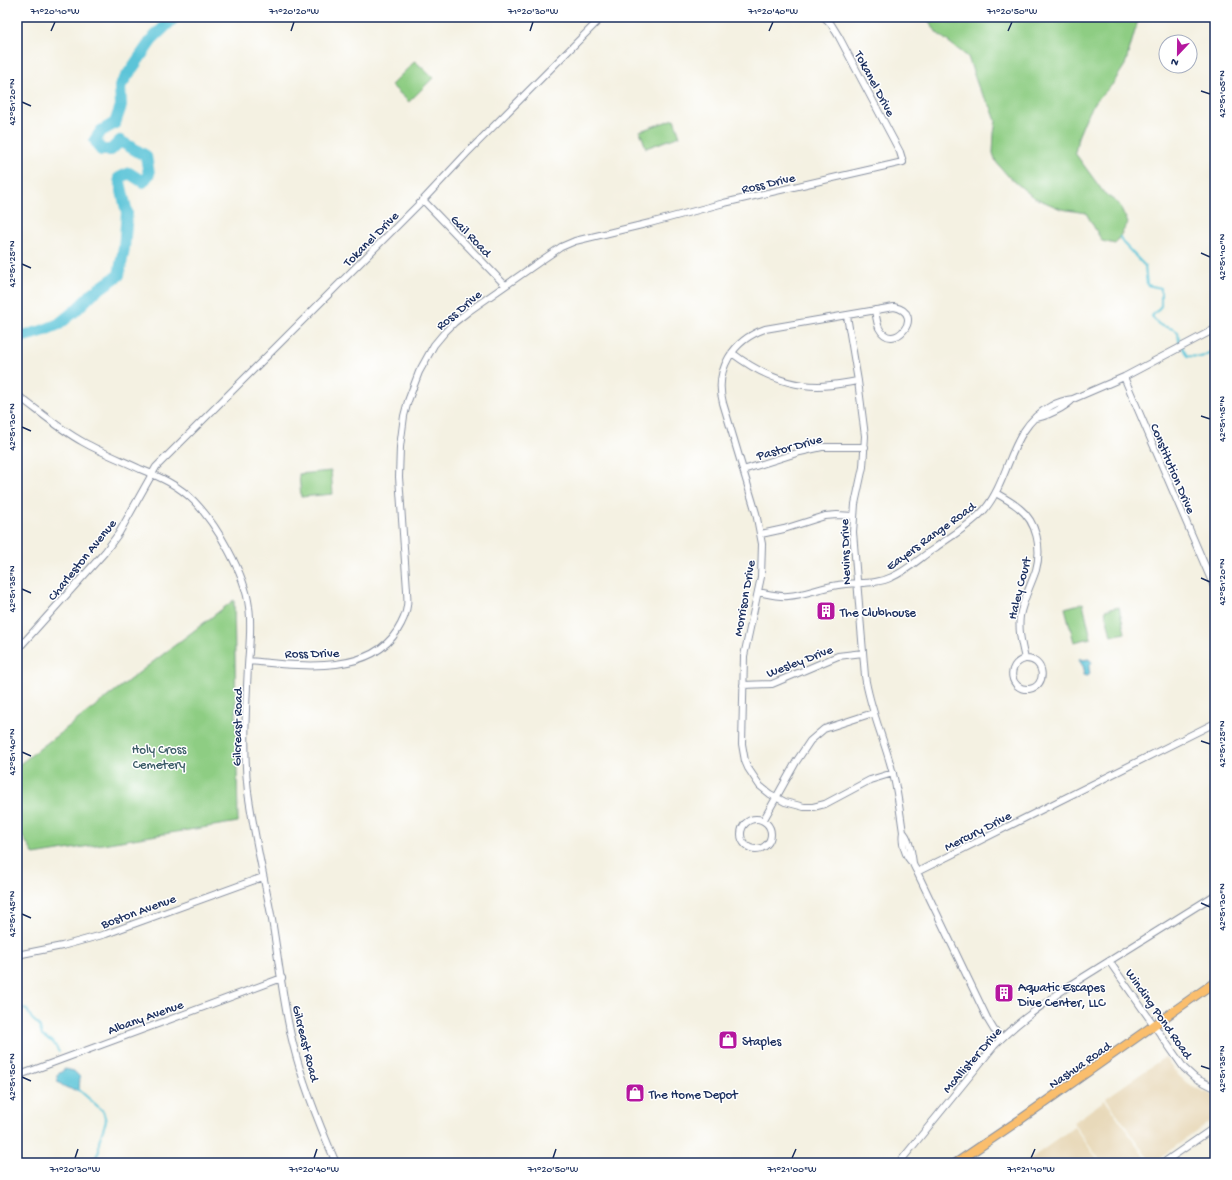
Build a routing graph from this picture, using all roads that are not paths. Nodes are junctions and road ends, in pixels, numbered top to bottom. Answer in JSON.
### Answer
{"nodes":[{"id":1,"x":602,"y":17,"type":"edge"},
{"id":2,"x":824,"y":17,"type":"edge"},
{"id":3,"x":904,"y":162,"type":"joint"},
{"id":4,"x":423,"y":200,"type":"junction"},
{"id":5,"x":505,"y":285,"type":"junction"},
{"id":6,"x":875,"y":310,"type":"junction"},
{"id":7,"x":847,"y":316,"type":"junction"},
{"id":8,"x":1215,"y":329,"type":"edge"},
{"id":9,"x":732,"y":353,"type":"junction"},
{"id":10,"x":1124,"y":377,"type":"junction"},
{"id":11,"x":858,"y":381,"type":"junction"},
{"id":12,"x":17,"y":395,"type":"edge"},
{"id":13,"x":865,"y":447,"type":"junction"},
{"id":14,"x":743,"y":470,"type":"junction"},
{"id":15,"x":152,"y":474,"type":"junction"},
{"id":16,"x":996,"y":493,"type":"junction"},
{"id":17,"x":853,"y":516,"type":"junction"},
{"id":18,"x":761,"y":534,"type":"junction"},
{"id":19,"x":856,"y":582,"type":"junction"},
{"id":20,"x":1215,"y":589,"type":"edge"},
{"id":21,"x":758,"y":592,"type":"junction"},
{"id":22,"x":17,"y":650,"type":"edge"},
{"id":23,"x":863,"y":654,"type":"junction"},
{"id":24,"x":1025,"y":659,"type":"junction"},
{"id":25,"x":249,"y":661,"type":"junction"},
{"id":26,"x":743,"y":685,"type":"junction"},
{"id":27,"x":873,"y":713,"type":"junction"},
{"id":28,"x":1215,"y":723,"type":"edge"},
{"id":29,"x":893,"y":773,"type":"junction"},
{"id":30,"x":776,"y":798,"type":"junction"},
{"id":31,"x":763,"y":821,"type":"junction"},
{"id":32,"x":917,"y":872,"type":"junction"},
{"id":33,"x":263,"y":877,"type":"junction"},
{"id":34,"x":1215,"y":896,"type":"edge"},
{"id":35,"x":17,"y":955,"type":"edge"},
{"id":36,"x":1109,"y":961,"type":"junction"},
{"id":37,"x":282,"y":978,"type":"junction"},
{"id":38,"x":1215,"y":982,"type":"edge"},
{"id":39,"x":1154,"y":1026,"type":"junction"},
{"id":40,"x":1002,"y":1038,"type":"junction"},
{"id":41,"x":17,"y":1076,"type":"edge"},
{"id":42,"x":1215,"y":1088,"type":"edge"},
{"id":43,"x":1215,"y":1126,"type":"edge"},
{"id":44,"x":336,"y":1163,"type":"edge"},
{"id":45,"x":899,"y":1163,"type":"edge"},
{"id":46,"x":956,"y":1163,"type":"edge"},
{"id":47,"x":1163,"y":1163,"type":"edge"}],
"edges":[{"from":1,"to":4,"type":"street","name":"Tokanel Drive"},
{"from":2,"to":3,"type":"street","name":"Tokanel Drive"},
{"from":3,"to":5,"type":"street","name":"Ross Drive"},
{"from":4,"to":5,"type":"street","name":"Gail Road"},
{"from":4,"to":15,"type":"street","name":"Tokanel Drive"},
{"from":5,"to":25,"type":"street","name":"Ross Drive"},
{"from":6,"to":6,"type":"street","name":"Morrison Drive"},
{"from":6,"to":7,"type":"street","name":"Morrison Drive"},
{"from":7,"to":9,"type":"street","name":"Morrison Drive"},
{"from":7,"to":11,"type":"street","name":"Nevins Drive"},
{"from":8,"to":10,"type":"street","name":"Eayers Range Road"},
{"from":9,"to":11,"type":"street"},
{"from":9,"to":14,"type":"street","name":"Morrison Drive"},
{"from":10,"to":16,"type":"street","name":"Eayers Range Road"},
{"from":10,"to":20,"type":"street","name":"Constitution Drive"},
{"from":11,"to":13,"type":"street","name":"Nevins Drive"},
{"from":12,"to":15,"type":"street","name":"Gilcreast Road"},
{"from":13,"to":14,"type":"street","name":"Pastor Drive"},
{"from":13,"to":17,"type":"street","name":"Nevins Drive"},
{"from":14,"to":18,"type":"street","name":"Morrison Drive"},
{"from":15,"to":22,"type":"street","name":"Charleston Avenue"},
{"from":15,"to":25,"type":"street","name":"Gilcreast Road"},
{"from":16,"to":19,"type":"street","name":"Eayers Range Road"},
{"from":16,"to":24,"type":"street","name":"Haley Court"},
{"from":17,"to":18,"type":"street"},
{"from":17,"to":19,"type":"street","name":"Nevins Drive"},
{"from":18,"to":21,"type":"street","name":"Morrison Drive"},
{"from":19,"to":21,"type":"street","name":"Eayers Range Road"},
{"from":19,"to":23,"type":"street","name":"Nevins Drive"},
{"from":21,"to":26,"type":"street","name":"Morrison Drive"},
{"from":23,"to":26,"type":"street","name":"Wesley Drive"},
{"from":23,"to":27,"type":"street","name":"Nevins Drive"},
{"from":24,"to":24,"type":"street"},
{"from":25,"to":33,"type":"street","name":"Gilcreast Road"},
{"from":26,"to":30,"type":"street","name":"Morrison Drive"},
{"from":27,"to":29,"type":"street","name":"Nevins Drive"},
{"from":27,"to":30,"type":"street"},
{"from":28,"to":32,"type":"street","name":"Mercury Drive"},
{"from":29,"to":30,"type":"street","name":"Morrison Drive"},
{"from":29,"to":32,"type":"street","name":"Nevins Drive"},
{"from":30,"to":31,"type":"street"},
{"from":31,"to":31,"type":"street"},
{"from":32,"to":40,"type":"street"},
{"from":33,"to":35,"type":"street","name":"Boston Avenue"},
{"from":33,"to":37,"type":"street","name":"Gilcreast Road"},
{"from":34,"to":36,"type":"street","name":"McAllister Drive"},
{"from":36,"to":39,"type":"street","name":"Winding Pond Road"},
{"from":36,"to":40,"type":"street","name":"McAllister Drive"},
{"from":37,"to":41,"type":"street","name":"Albany Avenue"},
{"from":37,"to":44,"type":"street","name":"Gilcreast Road"},
{"from":38,"to":39,"type":"main road","name":"Nashua Road"},
{"from":39,"to":42,"type":"street","name":"Winding Pond Road"},
{"from":39,"to":46,"type":"main road","name":"Nashua Road"},
{"from":40,"to":45,"type":"street","name":"McAllister Drive"},
{"from":43,"to":47,"type":"street"}]}
